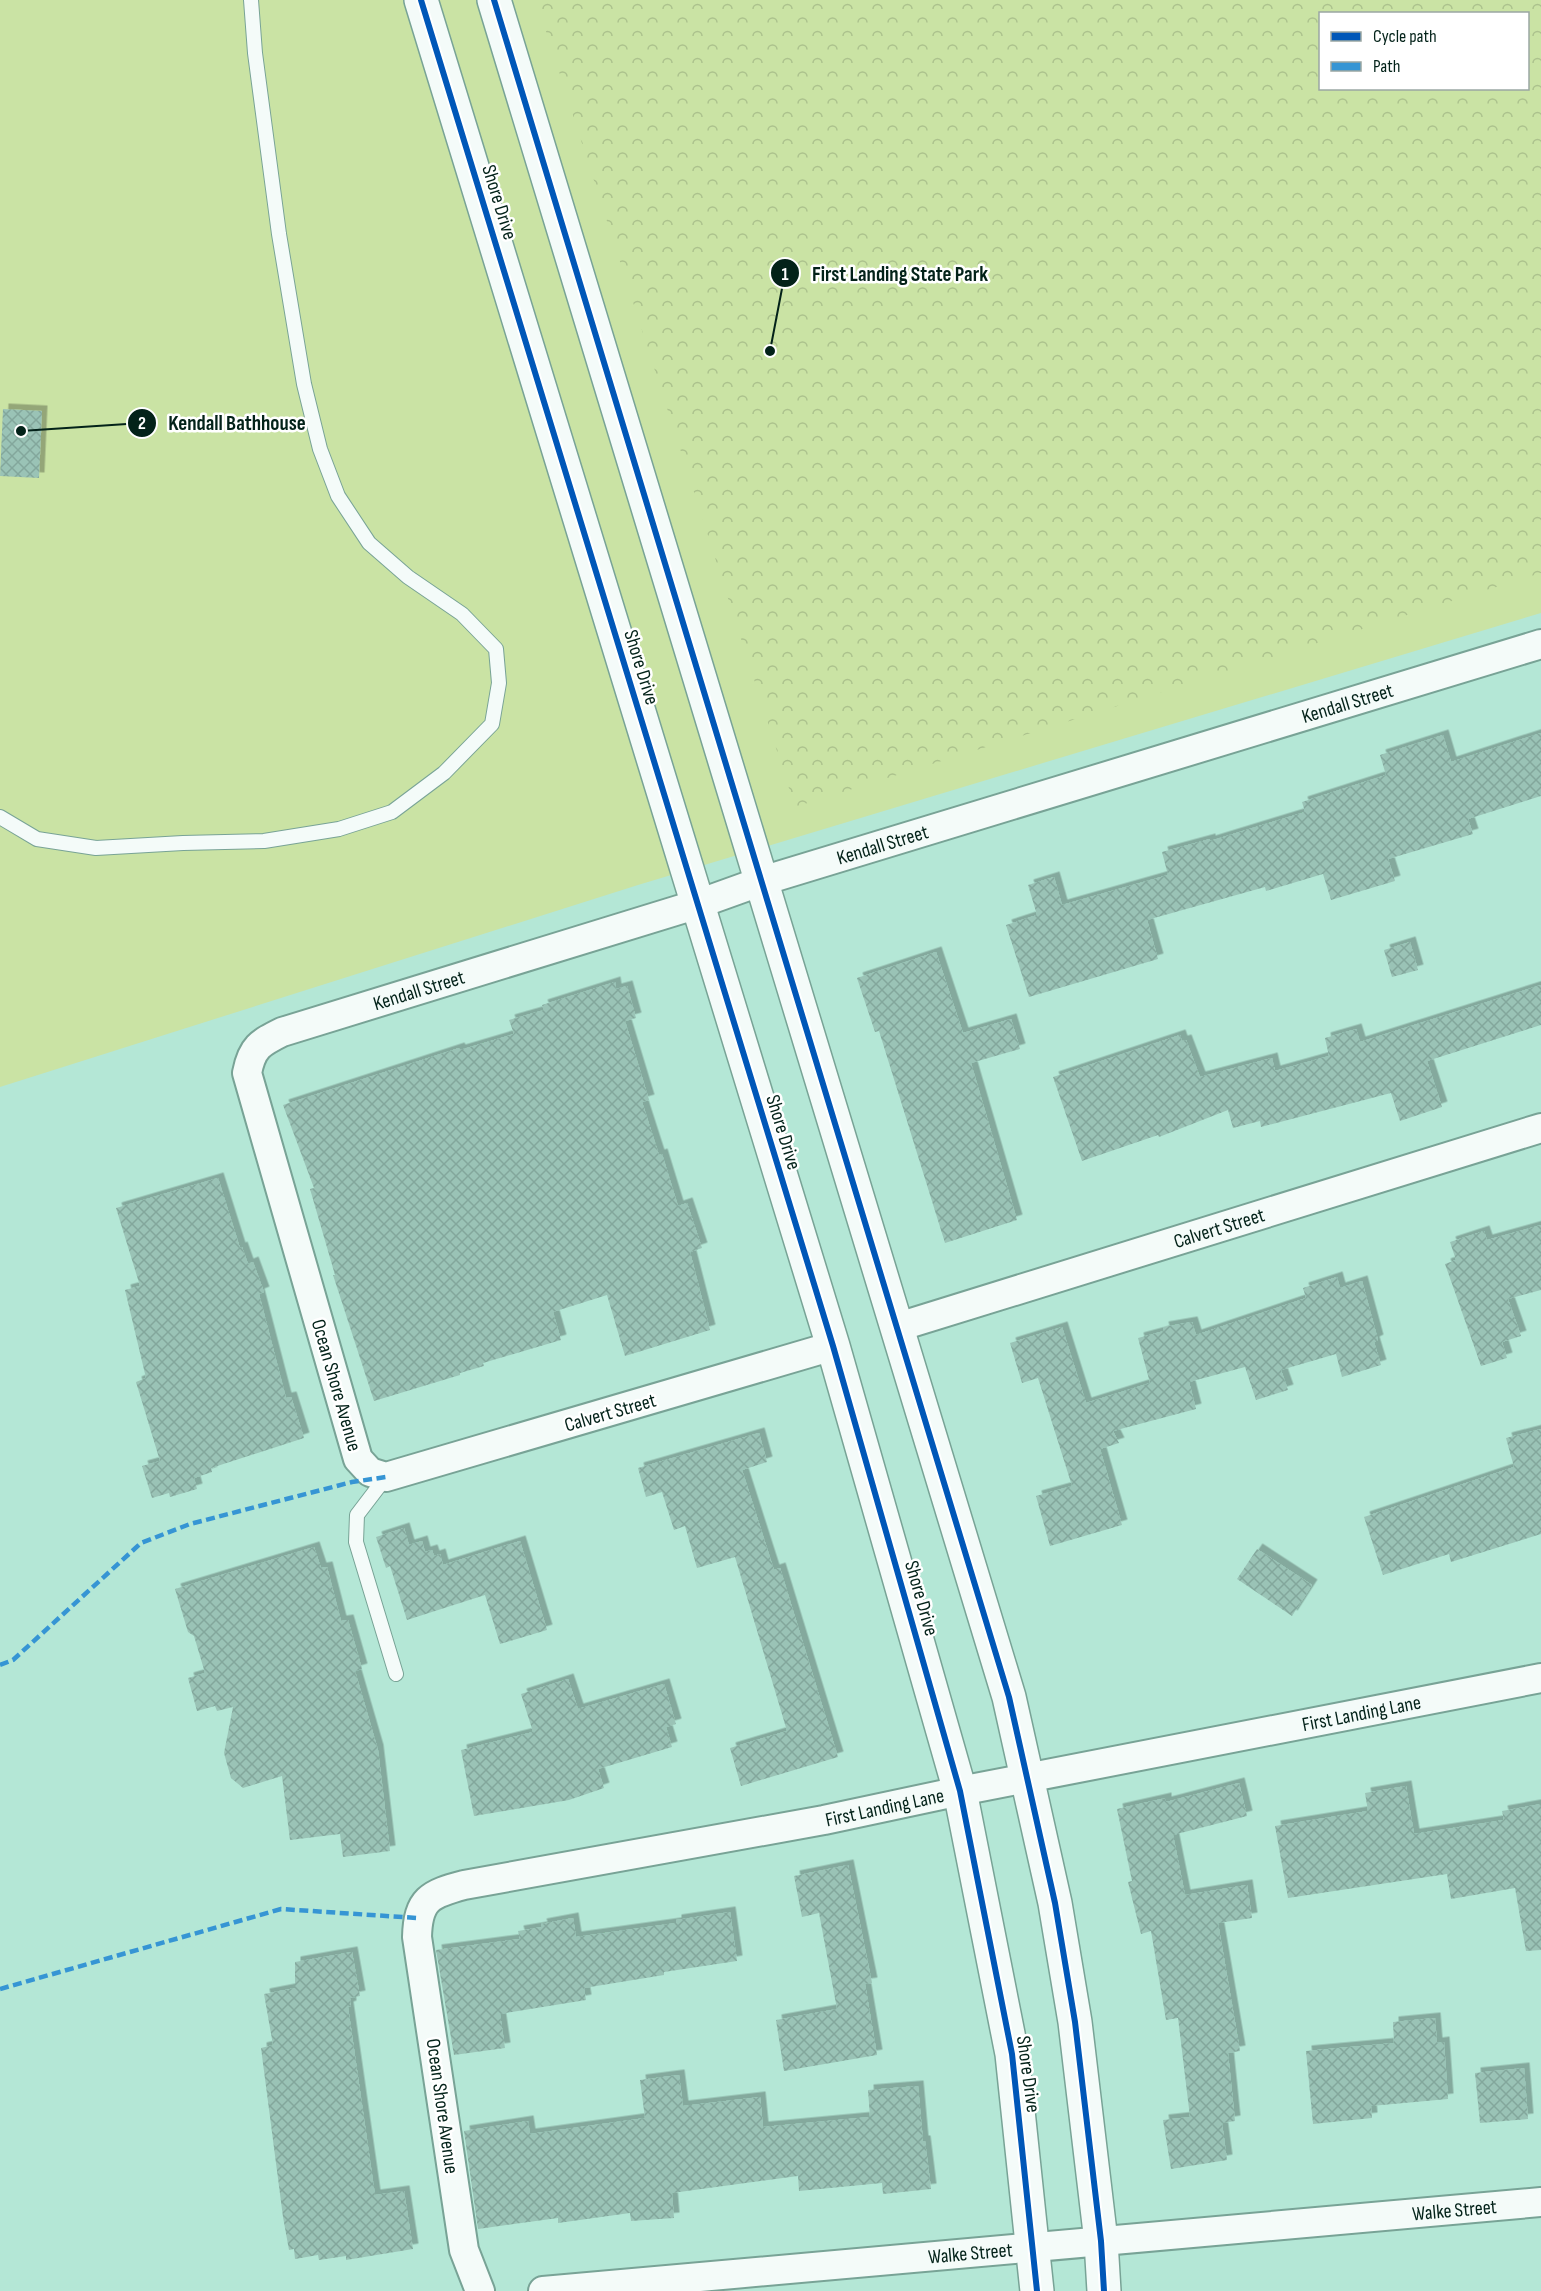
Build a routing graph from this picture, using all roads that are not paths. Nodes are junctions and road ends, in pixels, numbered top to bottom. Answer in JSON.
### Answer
{"nodes":[{"id":1,"x":251,"y":0,"type":"edge"},
{"id":2,"x":421,"y":0,"type":"edge"},
{"id":3,"x":494,"y":0,"type":"edge"},
{"id":4,"x":1541,"y":644,"type":"edge"},
{"id":5,"x":0,"y":817,"type":"edge"},
{"id":6,"x":762,"y":881,"type":"junction"},
{"id":7,"x":698,"y":904,"type":"junction"},
{"id":8,"x":247,"y":1073,"type":"joint"},
{"id":9,"x":1541,"y":1128,"type":"edge"},
{"id":10,"x":898,"y":1327,"type":"junction"},
{"id":11,"x":833,"y":1346,"type":"junction"},
{"id":12,"x":386,"y":1478,"type":"junction"},
{"id":13,"x":396,"y":1674,"type":"dead end"},
{"id":14,"x":1541,"y":1678,"type":"edge"},
{"id":15,"x":1027,"y":1778,"type":"junction"},
{"id":16,"x":960,"y":1791,"type":"junction"},
{"id":17,"x":417,"y":1918,"type":"joint"},
{"id":18,"x":1541,"y":2202,"type":"edge"},
{"id":19,"x":1101,"y":2241,"type":"junction"},
{"id":20,"x":1033,"y":2247,"type":"junction"},
{"id":21,"x":480,"y":2291,"type":"edge"},
{"id":22,"x":543,"y":2291,"type":"edge"},
{"id":23,"x":1037,"y":2291,"type":"edge"},
{"id":24,"x":1104,"y":2291,"type":"edge"}],
"edges":[{"from":1,"to":5,"type":"lane"},
{"from":2,"to":7,"type":"highway","name":"Shore Drive"},
{"from":3,"to":6,"type":"highway"},
{"from":4,"to":6,"type":"street","name":"Kendall Street"},
{"from":6,"to":7,"type":"street","name":"Kendall Street"},
{"from":6,"to":10,"type":"highway"},
{"from":7,"to":8,"type":"street","name":"Kendall Street"},
{"from":7,"to":11,"type":"highway","name":"Shore Drive"},
{"from":8,"to":12,"type":"street","name":"Ocean Shore Avenue"},
{"from":9,"to":10,"type":"street","name":"Calvert Street"},
{"from":10,"to":15,"type":"highway"},
{"from":11,"to":12,"type":"street","name":"Calvert Street"},
{"from":11,"to":16,"type":"highway","name":"Shore Drive"},
{"from":12,"to":13,"type":"lane"},
{"from":14,"to":15,"type":"street","name":"First Landing Lane"},
{"from":15,"to":16,"type":"street","name":"First Landing Lane"},
{"from":15,"to":19,"type":"highway"},
{"from":16,"to":17,"type":"street","name":"First Landing Lane"},
{"from":16,"to":20,"type":"highway","name":"Shore Drive"},
{"from":17,"to":21,"type":"street","name":"Ocean Shore Avenue"},
{"from":18,"to":19,"type":"street","name":"Walke Street"},
{"from":19,"to":20,"type":"street","name":"Walke Street"},
{"from":19,"to":24,"type":"highway"},
{"from":20,"to":22,"type":"street","name":"Walke Street"},
{"from":20,"to":23,"type":"highway","name":"Shore Drive"}]}
